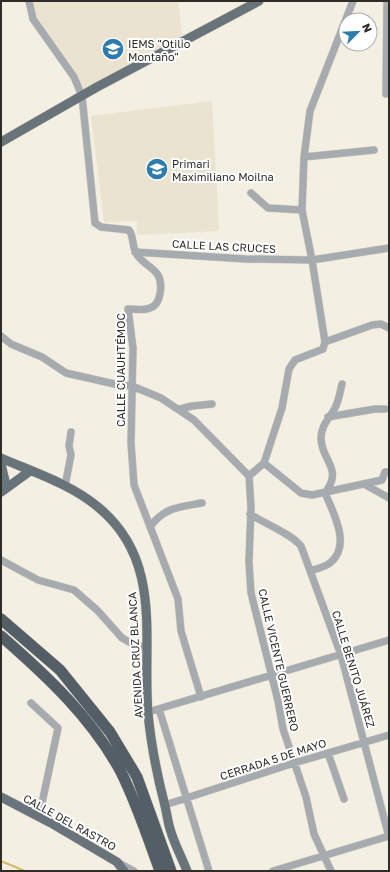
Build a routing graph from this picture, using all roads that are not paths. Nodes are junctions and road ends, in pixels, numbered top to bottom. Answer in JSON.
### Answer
{"nodes":[{"id":1,"x":29,"y":1,"type":"edge"},
{"id":2,"x":353,"y":1,"type":"edge"},
{"id":3,"x":387,"y":1,"type":"edge"},
{"id":4,"x":257,"y":2,"type":"edge"},
{"id":5,"x":386,"y":94,"type":"dead end"},
{"id":6,"x":82,"y":96,"type":"junction"},
{"id":7,"x":1,"y":142,"type":"edge"},
{"id":8,"x":374,"y":150,"type":"dead end"},
{"id":9,"x":304,"y":157,"type":"junction"},
{"id":10,"x":251,"y":193,"type":"dead end"},
{"id":11,"x":302,"y":210,"type":"junction"},
{"id":12,"x":389,"y":248,"type":"edge"},
{"id":13,"x":135,"y":252,"type":"junction"},
{"id":14,"x":312,"y":260,"type":"junction"},
{"id":15,"x":389,"y":328,"type":"edge"},
{"id":16,"x":1,"y":336,"type":"edge"},
{"id":17,"x":325,"y":342,"type":"junction"},
{"id":18,"x":342,"y":384,"type":"dead end"},
{"id":19,"x":132,"y":386,"type":"junction"},
{"id":20,"x":212,"y":404,"type":"dead end"},
{"id":21,"x":180,"y":409,"type":"junction"},
{"id":22,"x":385,"y":410,"type":"dead end"},
{"id":23,"x":328,"y":417,"type":"junction"},
{"id":24,"x":71,"y":432,"type":"dead end"},
{"id":25,"x":1,"y":458,"type":"edge"},
{"id":26,"x":264,"y":463,"type":"junction"},
{"id":27,"x":1,"y":464,"type":"edge"},
{"id":28,"x":30,"y":471,"type":"junction"},
{"id":29,"x":389,"y":472,"type":"edge"},
{"id":30,"x":249,"y":476,"type":"junction"},
{"id":31,"x":364,"y":484,"type":"junction"},
{"id":32,"x":65,"y":486,"type":"junction"},
{"id":33,"x":1,"y":490,"type":"edge"},
{"id":34,"x":325,"y":492,"type":"junction"},
{"id":35,"x":389,"y":498,"type":"edge"},
{"id":36,"x":202,"y":502,"type":"dead end"},
{"id":37,"x":250,"y":514,"type":"junction"},
{"id":38,"x":150,"y":527,"type":"junction"},
{"id":39,"x":1,"y":560,"type":"edge"},
{"id":40,"x":310,"y":571,"type":"junction"},
{"id":41,"x":1,"y":619,"type":"edge"},
{"id":42,"x":1,"y":636,"type":"edge"},
{"id":43,"x":389,"y":640,"type":"edge"},
{"id":44,"x":148,"y":646,"type":"junction"},
{"id":45,"x":341,"y":655,"type":"junction"},
{"id":46,"x":271,"y":675,"type":"junction"},
{"id":47,"x":201,"y":697,"type":"junction"},
{"id":48,"x":31,"y":703,"type":"dead end"},
{"id":49,"x":160,"y":709,"type":"junction"},
{"id":50,"x":148,"y":712,"type":"junction"},
{"id":51,"x":389,"y":735,"type":"edge"},
{"id":52,"x":365,"y":743,"type":"junction"},
{"id":53,"x":328,"y":753,"type":"junction"},
{"id":54,"x":294,"y":763,"type":"junction"},
{"id":55,"x":1,"y":797,"type":"edge"},
{"id":56,"x":188,"y":798,"type":"junction"},
{"id":57,"x":344,"y":799,"type":"dead end"},
{"id":58,"x":165,"y":806,"type":"junction"},
{"id":59,"x":39,"y":817,"type":"junction"},
{"id":60,"x":389,"y":836,"type":"edge"},
{"id":61,"x":324,"y":856,"type":"junction"},
{"id":62,"x":117,"y":862,"type":"junction"},
{"id":63,"x":124,"y":871,"type":"edge"},
{"id":64,"x":134,"y":871,"type":"edge"},
{"id":65,"x":160,"y":871,"type":"edge"},
{"id":66,"x":171,"y":871,"type":"edge"},
{"id":67,"x":187,"y":871,"type":"edge"},
{"id":68,"x":209,"y":871,"type":"edge"},
{"id":69,"x":273,"y":871,"type":"edge"},
{"id":70,"x":331,"y":871,"type":"edge"}],
"edges":[{"from":1,"to":6,"type":"street"},
{"from":2,"to":9,"type":"street"},
{"from":3,"to":5,"type":"street"},
{"from":4,"to":6,"type":"main road"},
{"from":6,"to":7,"type":"main road"},
{"from":6,"to":13,"type":"street"},
{"from":8,"to":9,"type":"street"},
{"from":9,"to":11,"type":"street"},
{"from":10,"to":11,"type":"street"},
{"from":11,"to":14,"type":"street"},
{"from":12,"to":14,"type":"street","name":"CALLE LAS CRUCES"},
{"from":13,"to":14,"type":"street","name":"CALLE LAS CRUCES"},
{"from":13,"to":19,"type":"street","name":"CALLE CUAUHTÉMOC"},
{"from":14,"to":17,"type":"street"},
{"from":15,"to":17,"type":"street"},
{"from":16,"to":19,"type":"street"},
{"from":17,"to":26,"type":"street"},
{"from":18,"to":23,"type":"street"},
{"from":19,"to":21,"type":"street"},
{"from":19,"to":38,"type":"street","name":"CALLE CUAUHTÉMOC"},
{"from":20,"to":21,"type":"street"},
{"from":21,"to":30,"type":"street"},
{"from":22,"to":23,"type":"street"},
{"from":23,"to":34,"type":"street"},
{"from":24,"to":32,"type":"street"},
{"from":25,"to":28,"type":"main road","name":"AVENIDA CRUZ BLANCA"},
{"from":26,"to":30,"type":"street"},
{"from":26,"to":34,"type":"street"},
{"from":27,"to":33,"type":"main road"},
{"from":28,"to":32,"type":"main road","name":"AVENIDA CRUZ BLANCA"},
{"from":28,"to":33,"type":"main road"},
{"from":29,"to":31,"type":"street"},
{"from":30,"to":37,"type":"street","name":"CALLE VICENTE GUERRERO"},
{"from":31,"to":34,"type":"street"},
{"from":31,"to":35,"type":"street"},
{"from":32,"to":44,"type":"main road","name":"AVENIDA CRUZ BLANCA"},
{"from":34,"to":40,"type":"street"},
{"from":36,"to":38,"type":"street"},
{"from":37,"to":40,"type":"street","name":"CALLE BENITO JUÁREZ"},
{"from":37,"to":46,"type":"street","name":"CALLE VICENTE GUERRERO"},
{"from":38,"to":47,"type":"street","name":"CALLE CUAUHTÉMOC"},
{"from":39,"to":44,"type":"street"},
{"from":40,"to":45,"type":"street","name":"CALLE BENITO JUÁREZ"},
{"from":41,"to":66,"type":"highway"},
{"from":42,"to":65,"type":"highway"},
{"from":43,"to":45,"type":"street"},
{"from":44,"to":50,"type":"main road","name":"AVENIDA CRUZ BLANCA"},
{"from":45,"to":46,"type":"street"},
{"from":45,"to":52,"type":"street","name":"CALLE BENITO JUÁREZ"},
{"from":46,"to":47,"type":"street"},
{"from":46,"to":54,"type":"street","name":"CALLE VICENTE GUERRERO"},
{"from":47,"to":49,"type":"street"},
{"from":48,"to":59,"type":"street"},
{"from":49,"to":50,"type":"street"},
{"from":49,"to":56,"type":"street"},
{"from":50,"to":58,"type":"main road","name":"AVENIDA CRUZ BLANCA"},
{"from":51,"to":52,"type":"street","name":"CERRADA 5 DE MAYO"},
{"from":52,"to":53,"type":"street","name":"CERRADA 5 DE MAYO"},
{"from":52,"to":60,"type":"street","name":"CALLE BENITO JUÁREZ"},
{"from":53,"to":54,"type":"street","name":"CERRADA 5 DE MAYO"},
{"from":53,"to":57,"type":"street"},
{"from":54,"to":56,"type":"street","name":"CERRADA 5 DE MAYO"},
{"from":54,"to":61,"type":"street","name":"CALLE VICENTE GUERRERO"},
{"from":55,"to":59,"type":"main road","name":"CALLE DEL RASTRO"},
{"from":56,"to":58,"type":"street","name":"CERRADA 5 DE MAYO"},
{"from":56,"to":68,"type":"street"},
{"from":58,"to":67,"type":"main road","name":"AVENIDA CRUZ BLANCA"},
{"from":59,"to":62,"type":"main road","name":"CALLE DEL RASTRO"},
{"from":60,"to":61,"type":"street"},
{"from":61,"to":69,"type":"street"},
{"from":61,"to":70,"type":"street","name":"CALLE VICENTE GUERRERO"},
{"from":62,"to":63,"type":"main road","name":"CALLE DEL RASTRO"},
{"from":62,"to":64,"type":"street"}]}
